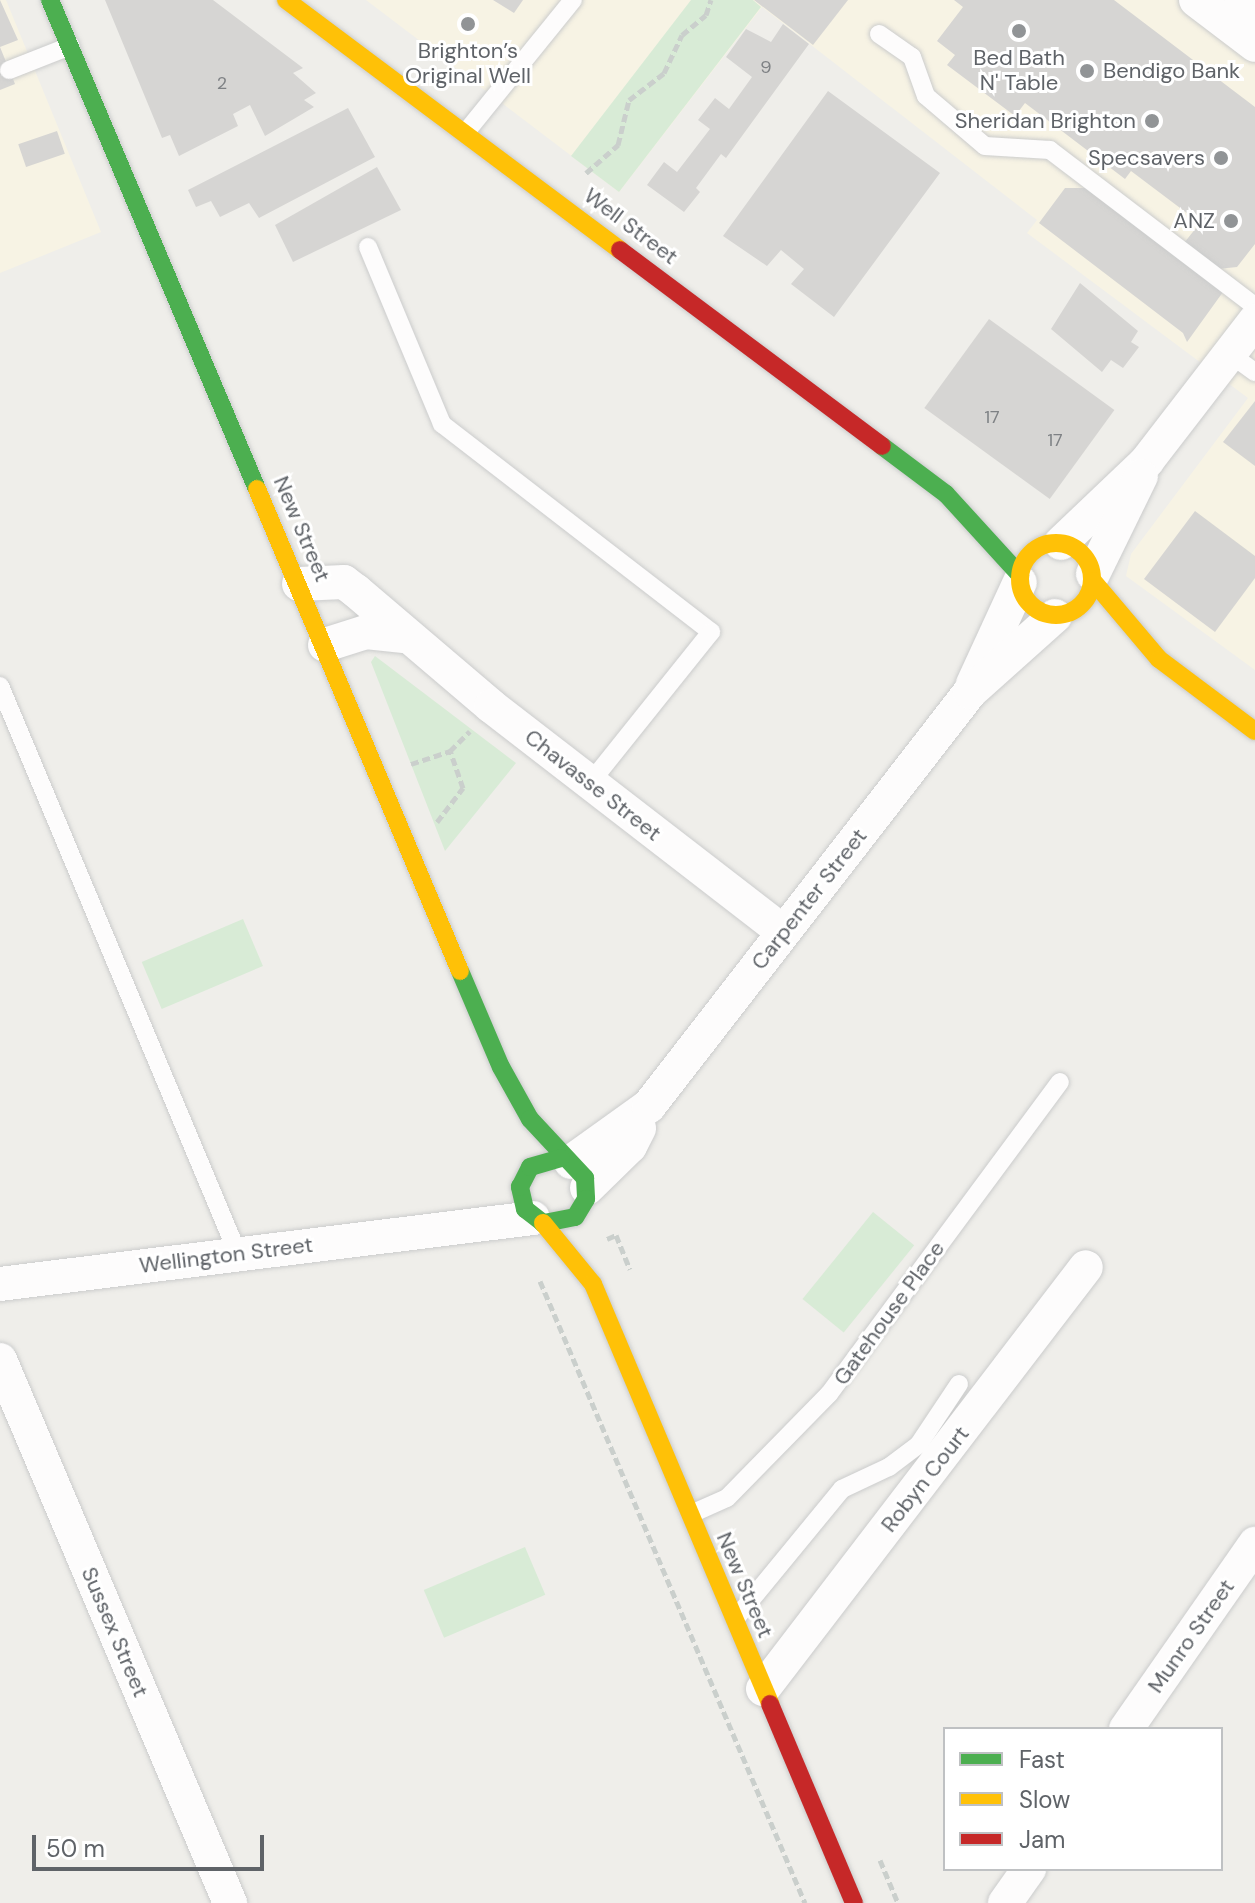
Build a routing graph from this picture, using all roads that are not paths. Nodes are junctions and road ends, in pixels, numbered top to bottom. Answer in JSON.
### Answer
{"nodes":[{"id":1,"x":286,"y":0,"type":"edge"},
{"id":2,"x":573,"y":0,"type":"edge"},
{"id":3,"x":1196,"y":0,"type":"edge"},
{"id":4,"x":1241,"y":0,"type":"edge"},
{"id":5,"x":54,"y":3,"type":"edge"},
{"id":6,"x":1255,"y":11,"type":"edge"},
{"id":7,"x":879,"y":34,"type":"dead end"},
{"id":8,"x":71,"y":45,"type":"junction"},
{"id":9,"x":1255,"y":45,"type":"edge"},
{"id":10,"x":9,"y":70,"type":"dead end"},
{"id":11,"x":466,"y":132,"type":"junction"},
{"id":12,"x":368,"y":247,"type":"dead end"},
{"id":13,"x":1255,"y":306,"type":"edge"},
{"id":14,"x":1255,"y":321,"type":"edge"},
{"id":15,"x":1242,"y":363,"type":"edge"},
{"id":16,"x":1147,"y":461,"type":"junction"},
{"id":17,"x":946,"y":494,"type":"junction"},
{"id":18,"x":986,"y":510,"type":"dead end"},
{"id":19,"x":1025,"y":527,"type":"dead end"},
{"id":20,"x":1056,"y":544,"type":"junction"},
{"id":21,"x":1020,"y":578,"type":"junction"},
{"id":22,"x":1093,"y":578,"type":"junction"},
{"id":23,"x":299,"y":584,"type":"junction"},
{"id":24,"x":1066,"y":620,"type":"junction"},
{"id":25,"x":404,"y":636,"type":"junction"},
{"id":26,"x":1119,"y":643,"type":"dead end"},
{"id":27,"x":325,"y":645,"type":"junction"},
{"id":28,"x":1159,"y":659,"type":"junction"},
{"id":29,"x":0,"y":686,"type":"edge"},
{"id":30,"x":970,"y":692,"type":"junction"},
{"id":31,"x":1255,"y":731,"type":"edge"},
{"id":32,"x":590,"y":783,"type":"junction"},
{"id":33,"x":783,"y":932,"type":"junction"},
{"id":34,"x":501,"y":1067,"type":"junction"},
{"id":35,"x":1060,"y":1082,"type":"dead end"},
{"id":36,"x":575,"y":1179,"type":"junction"},
{"id":37,"x":530,"y":1201,"type":"junction"},
{"id":38,"x":238,"y":1254,"type":"junction"},
{"id":39,"x":1086,"y":1267,"type":"dead end"},
{"id":40,"x":0,"y":1284,"type":"edge"},
{"id":41,"x":593,"y":1284,"type":"junction"},
{"id":42,"x":0,"y":1360,"type":"edge"},
{"id":43,"x":959,"y":1384,"type":"dead end"},
{"id":44,"x":689,"y":1515,"type":"junction"},
{"id":45,"x":1255,"y":1544,"type":"edge"},
{"id":46,"x":734,"y":1620,"type":"junction"},
{"id":47,"x":763,"y":1689,"type":"junction"},
{"id":48,"x":1127,"y":1727,"type":"edge"},
{"id":49,"x":1028,"y":1871,"type":"edge"},
{"id":50,"x":230,"y":1903,"type":"edge"},
{"id":51,"x":854,"y":1903,"type":"edge"},
{"id":52,"x":1005,"y":1903,"type":"edge"}],
"edges":[{"from":1,"to":11,"type":"main road","name":"Well Street"},
{"from":2,"to":11,"type":"lane"},
{"from":3,"to":9,"type":"street"},
{"from":4,"to":6,"type":"street"},
{"from":5,"to":8,"type":"main road","name":"New Street"},
{"from":7,"to":13,"type":"lane"},
{"from":8,"to":10,"type":"lane"},
{"from":8,"to":23,"type":"main road","name":"New Street"},
{"from":11,"to":17,"type":"main road","name":"Well Street"},
{"from":12,"to":32,"type":"lane"},
{"from":14,"to":15,"type":"street"},
{"from":15,"to":16,"type":"street"},
{"from":16,"to":20,"type":"street"},
{"from":16,"to":22,"type":"street"},
{"from":17,"to":18,"type":"main road","name":"Well Street"},
{"from":17,"to":21,"type":"main road","name":"Well Street"},
{"from":19,"to":20,"type":"main road"},
{"from":20,"to":21,"type":"main road"},
{"from":20,"to":22,"type":"main road"},
{"from":21,"to":24,"type":"main road"},
{"from":21,"to":30,"type":"street","name":"Carpenter Street"},
{"from":22,"to":24,"type":"main road"},
{"from":22,"to":28,"type":"main road"},
{"from":23,"to":25,"type":"street","name":"Chavasse Street"},
{"from":23,"to":27,"type":"main road","name":"New Street"},
{"from":24,"to":30,"type":"street","name":"Carpenter Street"},
{"from":25,"to":27,"type":"street"},
{"from":25,"to":32,"type":"street","name":"Chavasse Street"},
{"from":26,"to":28,"type":"main road"},
{"from":27,"to":34,"type":"main road","name":"New Street"},
{"from":28,"to":31,"type":"main road"},
{"from":29,"to":38,"type":"lane"},
{"from":30,"to":33,"type":"street","name":"Carpenter Street"},
{"from":32,"to":33,"type":"street","name":"Chavasse Street"},
{"from":33,"to":36,"type":"street","name":"Carpenter Street"},
{"from":34,"to":36,"type":"main road","name":"New Street"},
{"from":34,"to":37,"type":"main road","name":"New Street"},
{"from":35,"to":44,"type":"lane","name":"Gatehouse Place"},
{"from":36,"to":37,"type":"main road"},
{"from":36,"to":37,"type":"main road"},
{"from":36,"to":41,"type":"main road","name":"New Street"},
{"from":37,"to":38,"type":"street","name":"Wellington Street"},
{"from":37,"to":41,"type":"main road","name":"New Street"},
{"from":38,"to":40,"type":"street","name":"Wellington Street"},
{"from":39,"to":47,"type":"street","name":"Robyn Court"},
{"from":41,"to":44,"type":"main road","name":"New Street"},
{"from":42,"to":50,"type":"street","name":"Sussex Street"},
{"from":43,"to":46,"type":"lane"},
{"from":44,"to":46,"type":"main road","name":"New Street"},
{"from":45,"to":48,"type":"street","name":"Munro Street"},
{"from":46,"to":47,"type":"main road","name":"New Street"},
{"from":47,"to":51,"type":"main road","name":"New Street"},
{"from":49,"to":52,"type":"street"}]}
